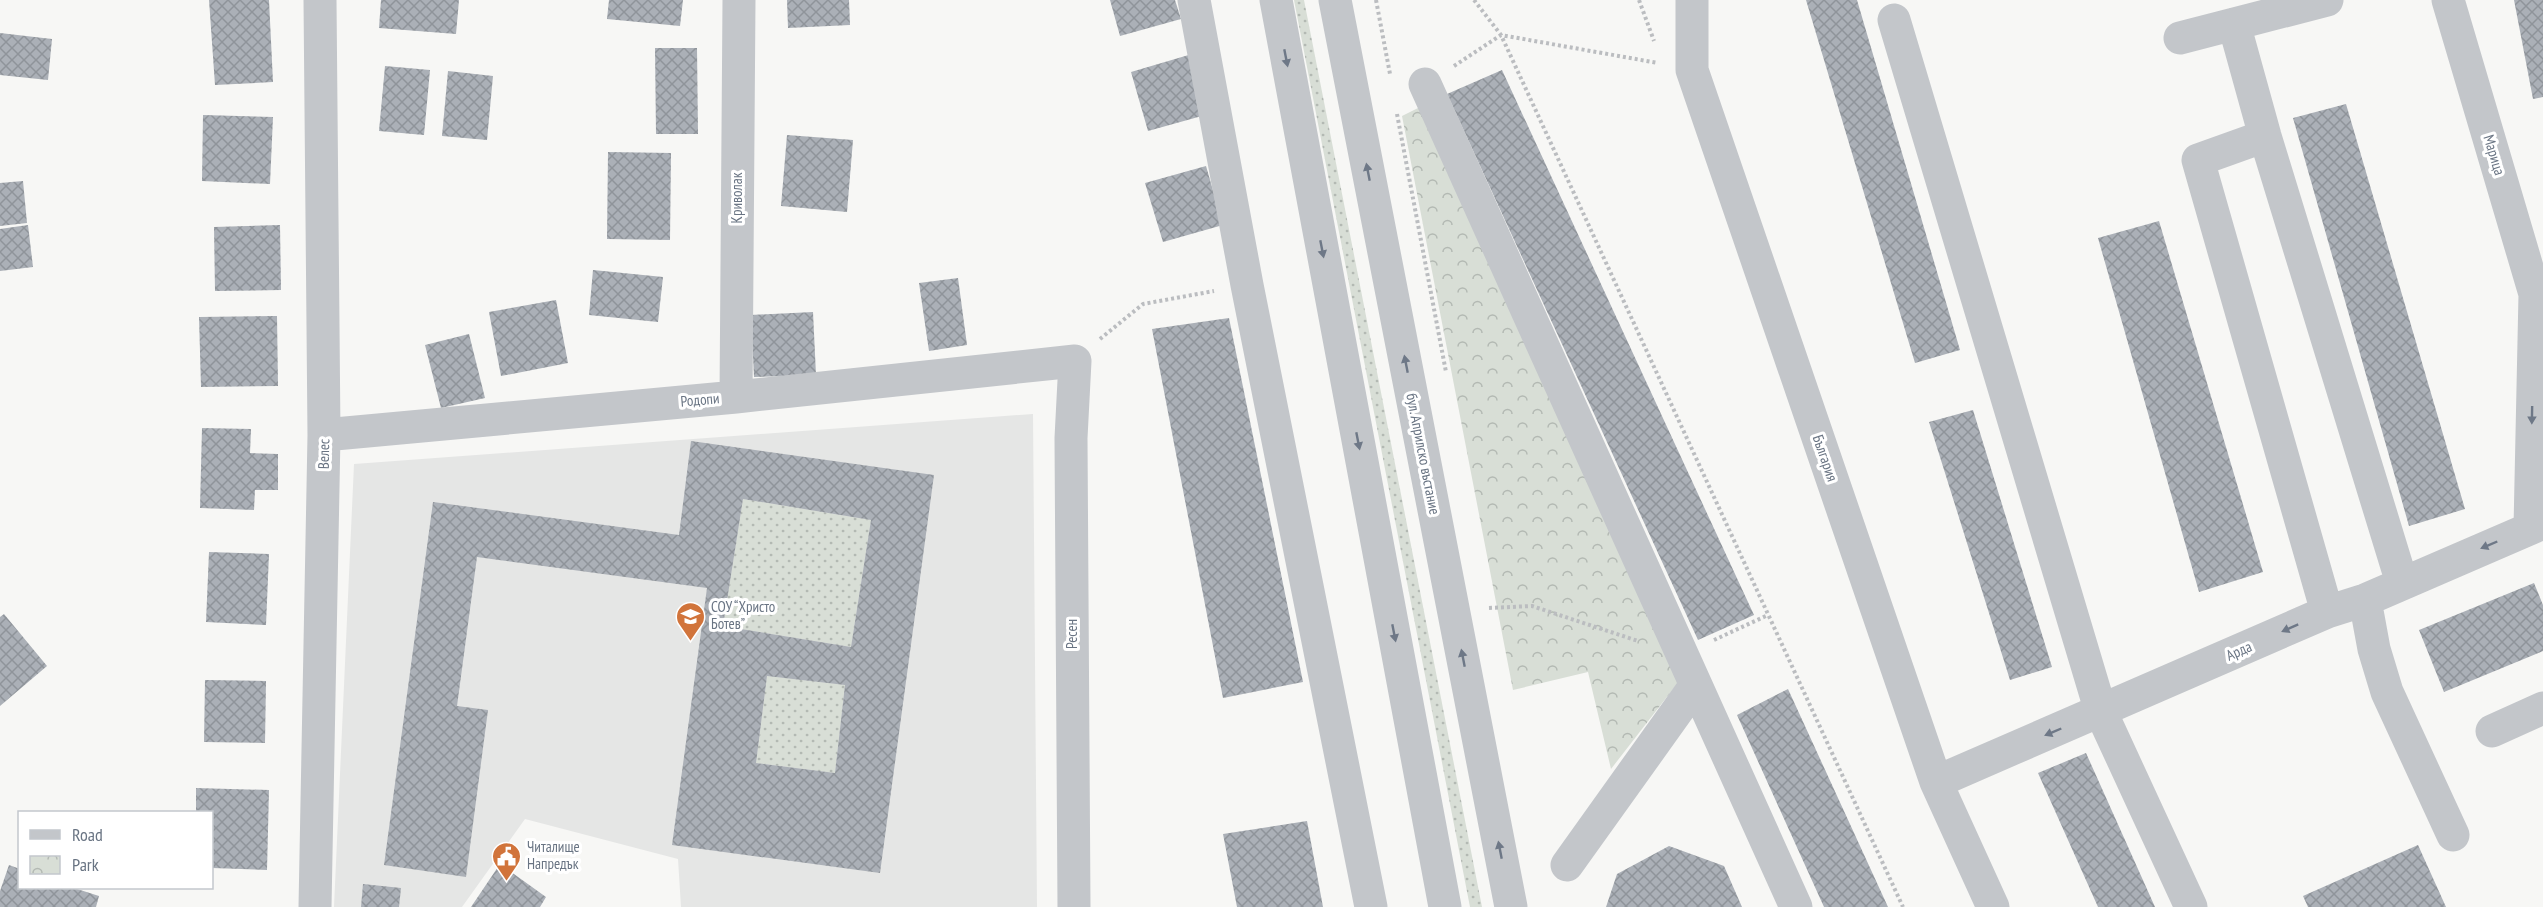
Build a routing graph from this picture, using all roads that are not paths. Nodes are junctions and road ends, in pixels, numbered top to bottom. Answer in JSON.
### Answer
{"nodes":[{"id":1,"x":320,"y":0,"type":"edge"},
{"id":2,"x":739,"y":0,"type":"edge"},
{"id":3,"x":1194,"y":0,"type":"edge"},
{"id":4,"x":1275,"y":0,"type":"edge"},
{"id":5,"x":1335,"y":0,"type":"edge"},
{"id":6,"x":1692,"y":0,"type":"edge"},
{"id":7,"x":2327,"y":0,"type":"edge"},
{"id":8,"x":2448,"y":0,"type":"edge"},
{"id":9,"x":1894,"y":20,"type":"dead end"},
{"id":10,"x":2234,"y":24,"type":"junction"},
{"id":11,"x":2180,"y":38,"type":"dead end"},
{"id":12,"x":1425,"y":84,"type":"dead end"},
{"id":13,"x":2265,"y":136,"type":"junction"},
{"id":14,"x":2539,"y":302,"type":"edge"},
{"id":15,"x":1075,"y":361,"type":"joint"},
{"id":16,"x":736,"y":397,"type":"junction"},
{"id":17,"x":324,"y":435,"type":"junction"},
{"id":18,"x":2536,"y":525,"type":"edge"},
{"id":19,"x":2402,"y":583,"type":"junction"},
{"id":20,"x":2364,"y":600,"type":"junction"},
{"id":21,"x":2326,"y":612,"type":"junction"},
{"id":22,"x":1695,"y":686,"type":"junction"},
{"id":23,"x":2543,"y":708,"type":"edge"},
{"id":24,"x":2101,"y":712,"type":"junction"},
{"id":25,"x":2492,"y":731,"type":"dead end"},
{"id":26,"x":1936,"y":782,"type":"junction"},
{"id":27,"x":2453,"y":835,"type":"dead end"},
{"id":28,"x":1567,"y":864,"type":"dead end"},
{"id":29,"x":315,"y":907,"type":"edge"},
{"id":30,"x":1074,"y":907,"type":"edge"},
{"id":31,"x":1371,"y":907,"type":"edge"},
{"id":32,"x":1445,"y":907,"type":"edge"},
{"id":33,"x":1511,"y":907,"type":"edge"},
{"id":34,"x":1796,"y":907,"type":"edge"},
{"id":35,"x":1993,"y":907,"type":"edge"},
{"id":36,"x":2191,"y":907,"type":"edge"}],
"edges":[{"from":1,"to":17,"type":"street","name":"Велес"},
{"from":2,"to":16,"type":"street","name":"Криволак"},
{"from":3,"to":31,"type":"street"},
{"from":4,"to":32,"type":"street","one_way":true},
{"from":33,"to":5,"type":"street","name":"бул. Априлско въстание","one_way":true},
{"from":6,"to":26,"type":"street","name":"България"},
{"from":7,"to":10,"type":"street"},
{"from":8,"to":14,"type":"street","name":"Марица"},
{"from":9,"to":24,"type":"street"},
{"from":10,"to":11,"type":"street"},
{"from":10,"to":13,"type":"street"},
{"from":12,"to":22,"type":"street"},
{"from":13,"to":19,"type":"street"},
{"from":13,"to":21,"type":"street"},
{"from":14,"to":18,"type":"street","name":"Марица","one_way":true},
{"from":15,"to":16,"type":"street","name":"Родопи"},
{"from":15,"to":30,"type":"street","name":"Ресен"},
{"from":16,"to":17,"type":"street","name":"Родопи"},
{"from":17,"to":29,"type":"street","name":"Велес"},
{"from":18,"to":19,"type":"street","name":"Арда","one_way":true},
{"from":19,"to":20,"type":"street","name":"Арда"},
{"from":20,"to":21,"type":"street","name":"Арда"},
{"from":20,"to":27,"type":"street"},
{"from":21,"to":24,"type":"street","name":"Арда","one_way":true},
{"from":22,"to":28,"type":"street"},
{"from":22,"to":34,"type":"street"},
{"from":23,"to":25,"type":"street"},
{"from":24,"to":26,"type":"street","name":"Арда","one_way":true},
{"from":24,"to":36,"type":"street"},
{"from":26,"to":35,"type":"street","name":"България"}]}
